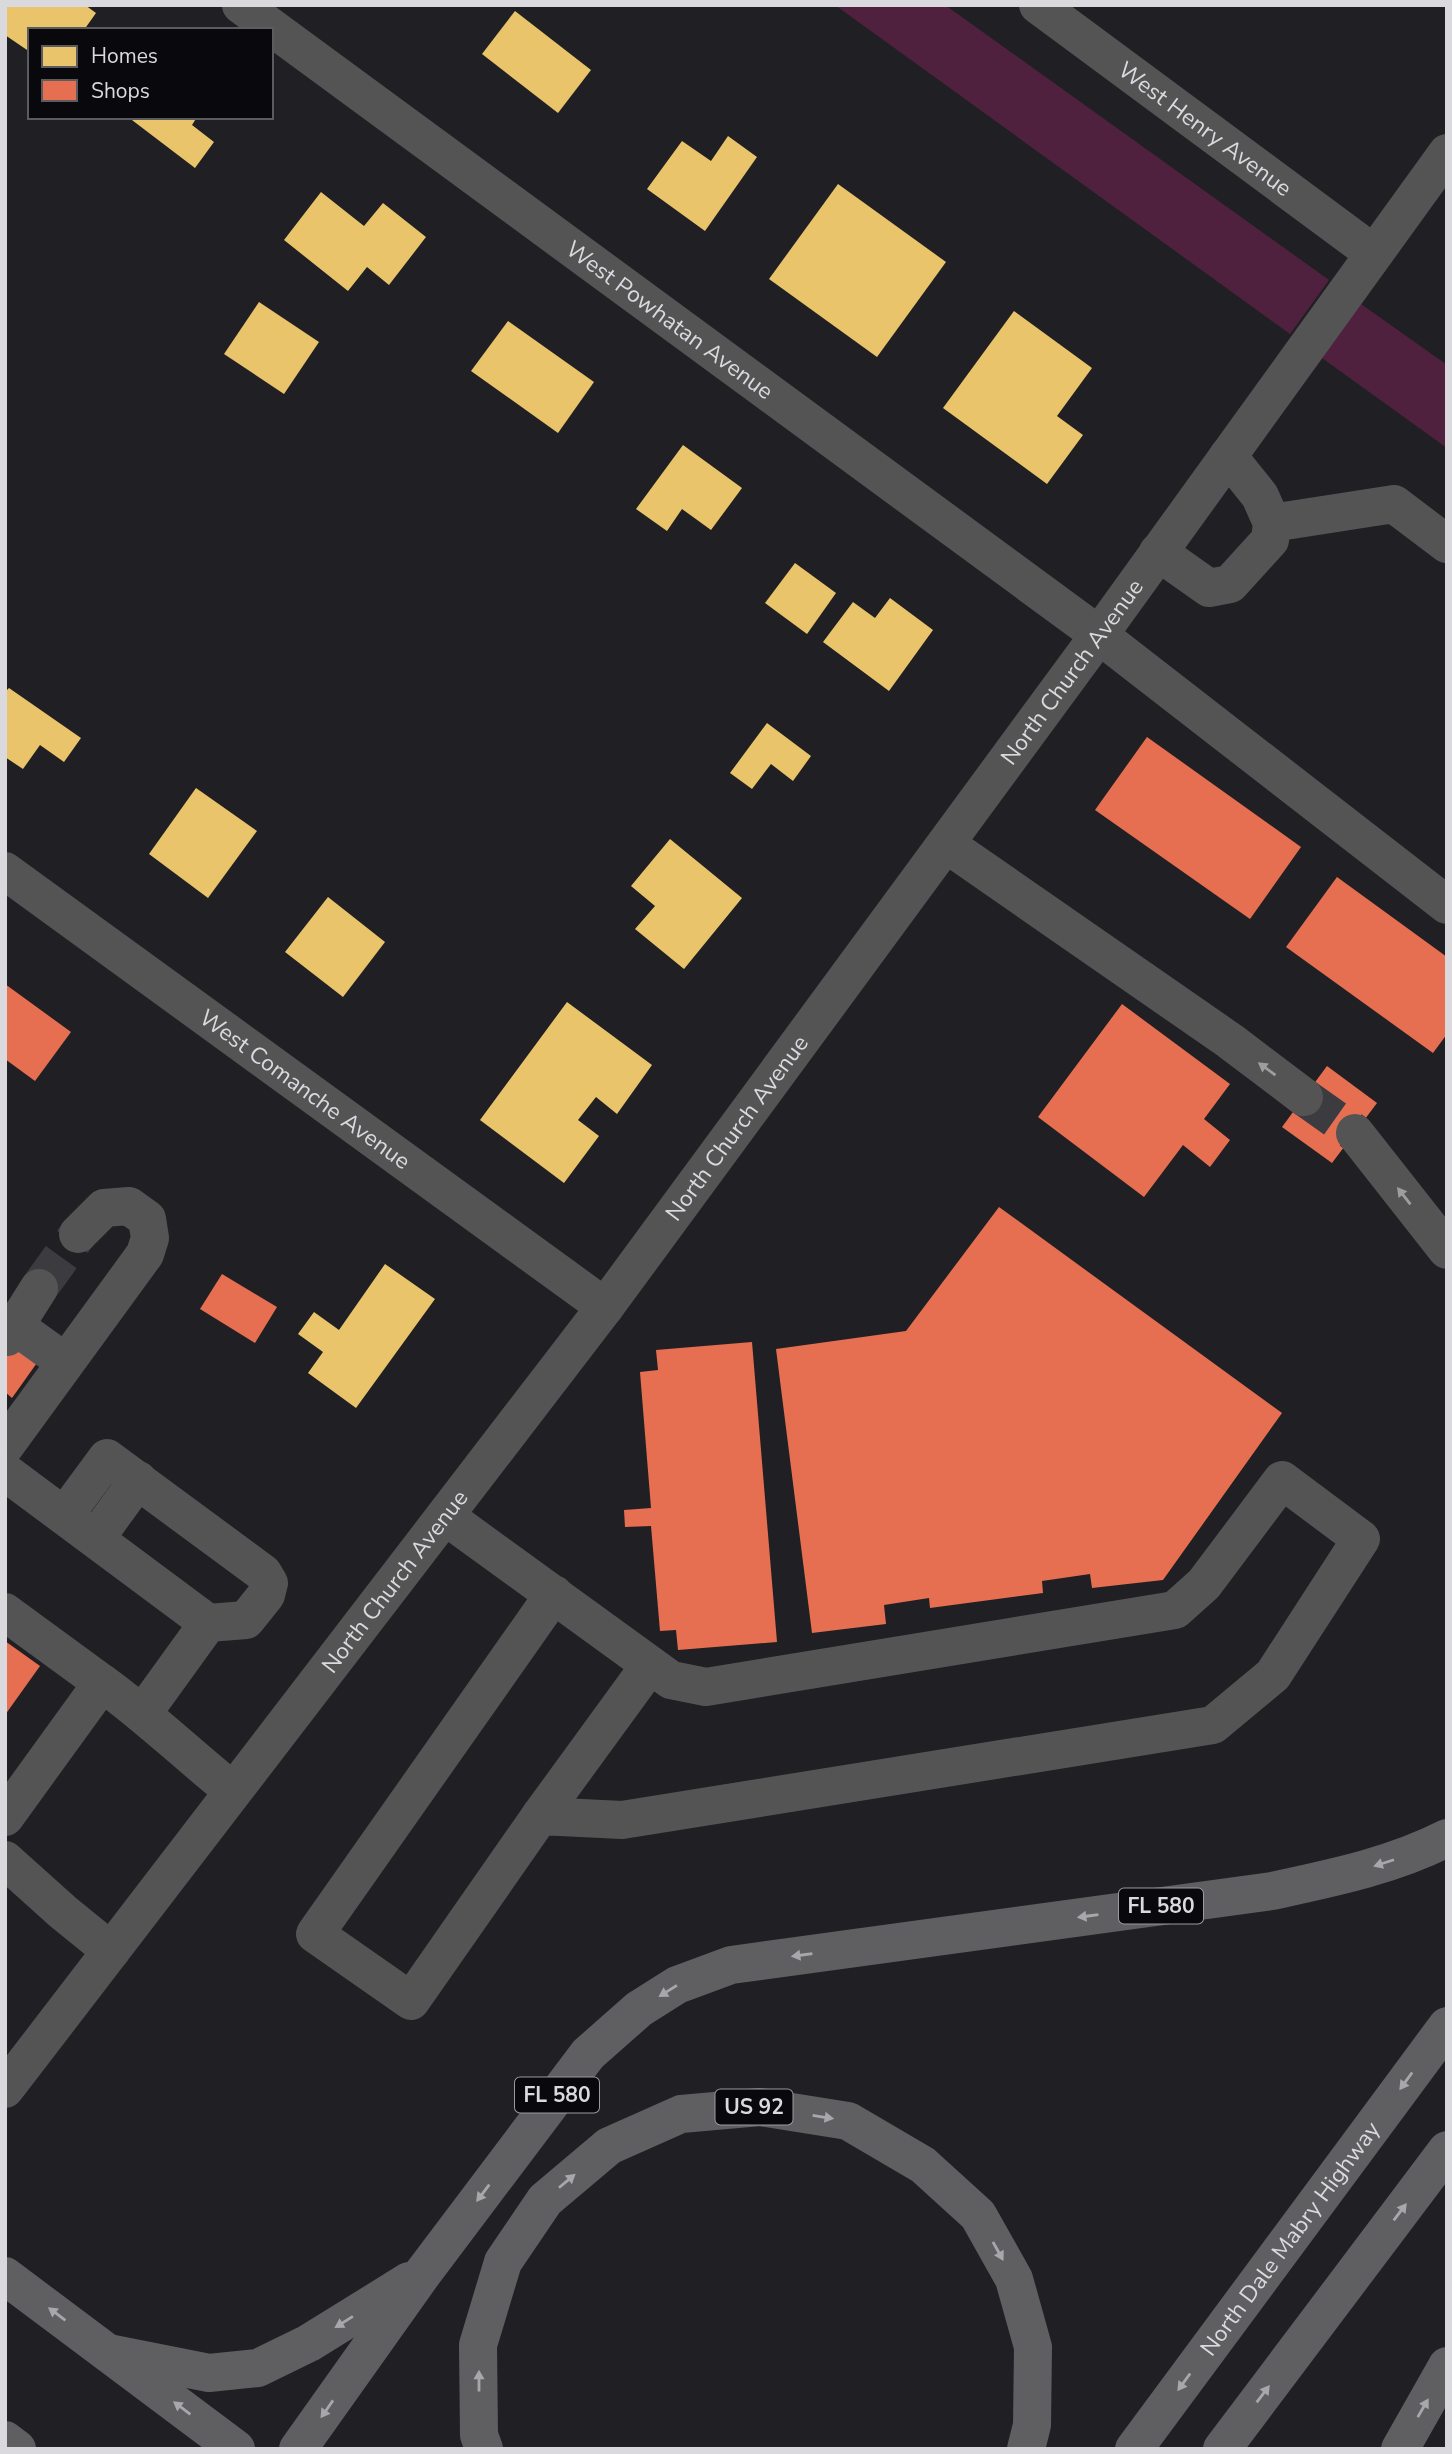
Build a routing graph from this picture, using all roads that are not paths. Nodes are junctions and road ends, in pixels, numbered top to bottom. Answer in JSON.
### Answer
{"nodes":[{"id":1,"x":241,"y":5,"type":"edge"},
{"id":2,"x":1038,"y":5,"type":"edge"},
{"id":3,"x":272,"y":28,"type":"edge"},
{"id":4,"x":273,"y":28,"type":"edge"},
{"id":5,"x":1447,"y":152,"type":"edge"},
{"id":6,"x":1373,"y":253,"type":"junction"},
{"id":7,"x":1228,"y":456,"type":"junction"},
{"id":8,"x":1272,"y":523,"type":"junction"},
{"id":9,"x":1447,"y":544,"type":"edge"},
{"id":10,"x":1158,"y":552,"type":"junction"},
{"id":11,"x":1099,"y":635,"type":"junction"},
{"id":12,"x":946,"y":844,"type":"junction"},
{"id":13,"x":5,"y":871,"type":"edge"},
{"id":14,"x":1447,"y":905,"type":"edge"},
{"id":15,"x":1304,"y":1097,"type":"tunnel mouth"},
{"id":16,"x":1355,"y":1133,"type":"tunnel mouth"},
{"id":17,"x":79,"y":1234,"type":"tunnel mouth"},
{"id":18,"x":1447,"y":1250,"type":"edge"},
{"id":19,"x":39,"y":1288,"type":"tunnel mouth"},
{"id":20,"x":605,"y":1307,"type":"junction"},
{"id":21,"x":11,"y":1331,"type":"edge"},
{"id":22,"x":65,"y":1362,"type":"junction"},
{"id":23,"x":5,"y":1446,"type":"edge"},
{"id":24,"x":5,"y":1472,"type":"edge"},
{"id":25,"x":138,"y":1480,"type":"junction"},
{"id":26,"x":65,"y":1516,"type":"junction"},
{"id":27,"x":445,"y":1516,"type":"junction"},
{"id":28,"x":96,"y":1538,"type":"junction"},
{"id":29,"x":554,"y":1594,"type":"junction"},
{"id":30,"x":5,"y":1612,"type":"edge"},
{"id":31,"x":208,"y":1623,"type":"junction"},
{"id":32,"x":650,"y":1665,"type":"junction"},
{"id":33,"x":102,"y":1683,"type":"junction"},
{"id":34,"x":143,"y":1713,"type":"junction"},
{"id":35,"x":233,"y":1791,"type":"junction"},
{"id":36,"x":540,"y":1816,"type":"junction"},
{"id":37,"x":5,"y":1817,"type":"edge"},
{"id":38,"x":1447,"y":1838,"type":"edge"},
{"id":39,"x":5,"y":1860,"type":"edge"},
{"id":40,"x":111,"y":1951,"type":"junction"},
{"id":41,"x":1447,"y":2026,"type":"edge"},
{"id":42,"x":5,"y":2089,"type":"edge"},
{"id":43,"x":1447,"y":2150,"type":"edge"},
{"id":44,"x":423,"y":2273,"type":"junction"},
{"id":45,"x":5,"y":2276,"type":"edge"},
{"id":46,"x":108,"y":2353,"type":"junction"},
{"id":47,"x":1447,"y":2367,"type":"edge"},
{"id":48,"x":5,"y":2440,"type":"edge"},
{"id":49,"x":18,"y":2449,"type":"edge"},
{"id":50,"x":236,"y":2449,"type":"edge"},
{"id":51,"x":298,"y":2449,"type":"edge"},
{"id":52,"x":484,"y":2449,"type":"edge"},
{"id":53,"x":1026,"y":2449,"type":"edge"},
{"id":54,"x":1134,"y":2449,"type":"edge"},
{"id":55,"x":1222,"y":2449,"type":"edge"},
{"id":56,"x":1400,"y":2449,"type":"edge"}],
"edges":[{"from":1,"to":3,"type":"street","name":"West Powhatan Avenue"},
{"from":2,"to":6,"type":"street","name":"West Henry Avenue"},
{"from":4,"to":11,"type":"street","name":"West Powhatan Avenue"},
{"from":5,"to":6,"type":"street","name":"North Church Avenue"},
{"from":6,"to":7,"type":"street","name":"North Church Avenue"},
{"from":7,"to":8,"type":"street"},
{"from":7,"to":10,"type":"street","name":"North Church Avenue"},
{"from":8,"to":9,"type":"street"},
{"from":8,"to":10,"type":"street"},
{"from":10,"to":11,"type":"street","name":"North Church Avenue"},
{"from":11,"to":12,"type":"street","name":"North Church Avenue"},
{"from":11,"to":14,"type":"street","name":"West Powhatan Avenue"},
{"from":15,"to":12,"type":"street","one_way":true},
{"from":12,"to":20,"type":"street","name":"North Church Avenue"},
{"from":13,"to":20,"type":"street","name":"West Comanche Avenue"},
{"from":18,"to":16,"type":"street","one_way":true},
{"from":17,"to":22,"type":"street"},
{"from":19,"to":21,"type":"street"},
{"from":20,"to":27,"type":"street","name":"North Church Avenue"},
{"from":21,"to":22,"type":"street"},
{"from":22,"to":23,"type":"street"},
{"from":24,"to":26,"type":"street"},
{"from":25,"to":26,"type":"street"},
{"from":25,"to":28,"type":"street"},
{"from":25,"to":31,"type":"street"},
{"from":26,"to":28,"type":"street"},
{"from":27,"to":29,"type":"street"},
{"from":27,"to":35,"type":"street","name":"North Church Avenue"},
{"from":28,"to":31,"type":"street"},
{"from":29,"to":32,"type":"street"},
{"from":29,"to":36,"type":"street"},
{"from":30,"to":33,"type":"street"},
{"from":31,"to":34,"type":"street"},
{"from":32,"to":36,"type":"street"},
{"from":32,"to":36,"type":"street"},
{"from":33,"to":34,"type":"street"},
{"from":33,"to":37,"type":"street"},
{"from":34,"to":35,"type":"street"},
{"from":35,"to":40,"type":"street","name":"North Church Avenue"},
{"from":38,"to":44,"type":"main road","number":"FL 580","one_way":true},
{"from":39,"to":40,"type":"street"},
{"from":40,"to":42,"type":"street","name":"North Church Avenue"},
{"from":41,"to":54,"type":"main road","name":"North Dale Mabry Highway","one_way":true},
{"from":55,"to":43,"type":"main road","one_way":true},
{"from":44,"to":46,"type":"main road","number":"FL 580","one_way":true},
{"from":44,"to":51,"type":"main road","one_way":true},
{"from":46,"to":45,"type":"main road","number":"FL 580","one_way":true},
{"from":50,"to":46,"type":"main road","one_way":true},
{"from":56,"to":47,"type":"main road","one_way":true},
{"from":48,"to":49,"type":"main road"},
{"from":52,"to":53,"type":"main road","number":"US 92","one_way":true}]}
